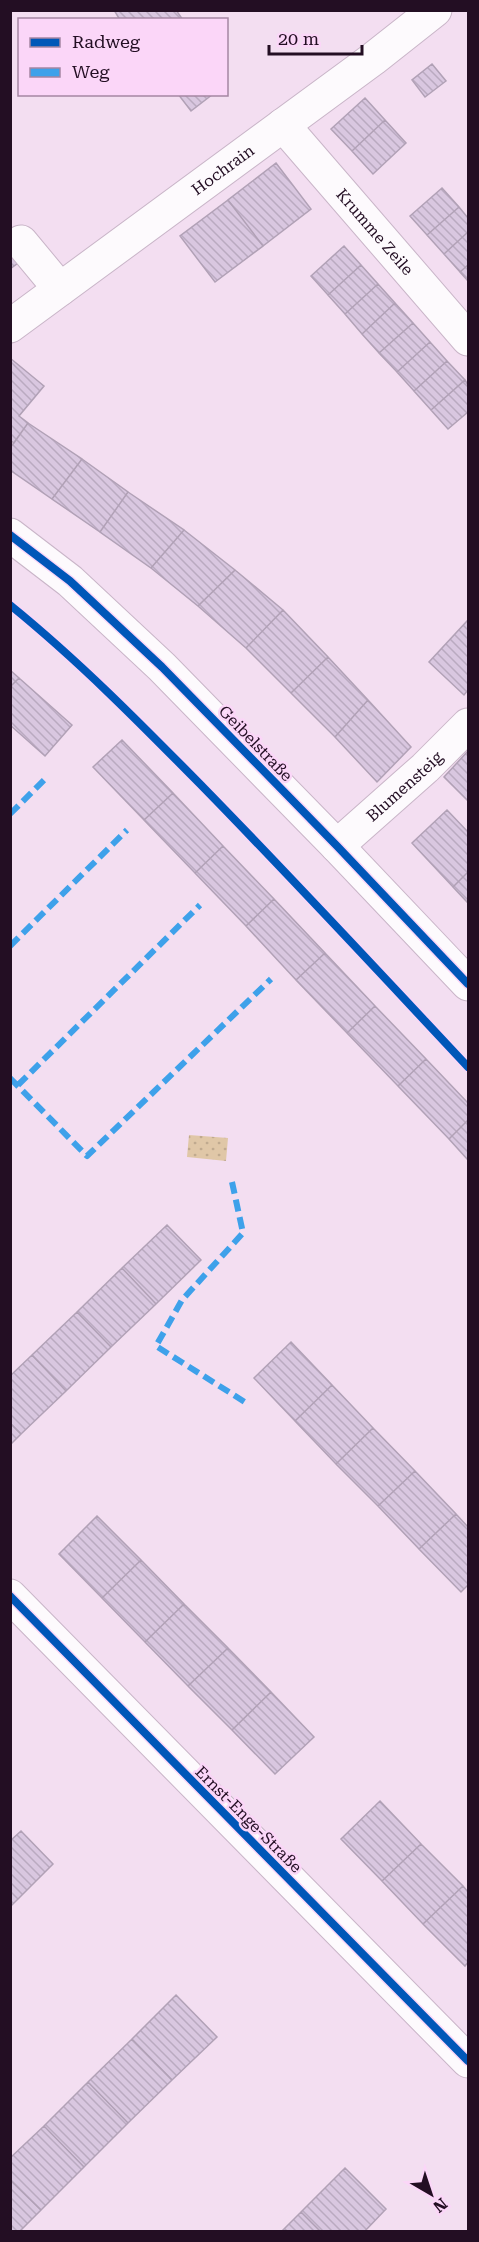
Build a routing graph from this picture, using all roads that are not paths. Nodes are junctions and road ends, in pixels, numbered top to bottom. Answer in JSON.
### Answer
{"nodes":[{"id":1,"x":435,"y":10,"type":"edge"},
{"id":2,"x":283,"y":125,"type":"junction"},
{"id":3,"x":21,"y":242,"type":"dead end"},
{"id":4,"x":60,"y":289,"type":"junction"},
{"id":5,"x":10,"y":326,"type":"edge"},
{"id":6,"x":468,"y":339,"type":"edge"},
{"id":7,"x":10,"y":535,"type":"edge"},
{"id":8,"x":468,"y":725,"type":"edge"},
{"id":9,"x":337,"y":846,"type":"junction"},
{"id":10,"x":468,"y":984,"type":"edge"},
{"id":11,"x":10,"y":1596,"type":"edge"},
{"id":12,"x":468,"y":2061,"type":"edge"}],
"edges":[{"from":1,"to":2,"type":"street","name":"Hochrain"},
{"from":2,"to":4,"type":"street","name":"Hochrain"},
{"from":2,"to":6,"type":"street","name":"Krumme Zeile"},
{"from":3,"to":4,"type":"street"},
{"from":4,"to":5,"type":"street","name":"Hochrain"},
{"from":7,"to":9,"type":"street","name":"Geibelstraße"},
{"from":8,"to":9,"type":"street","name":"Blumensteig"},
{"from":9,"to":10,"type":"street","name":"Geibelstraße"},
{"from":11,"to":12,"type":"street","name":"Ernst-Enge-Straße"}]}
